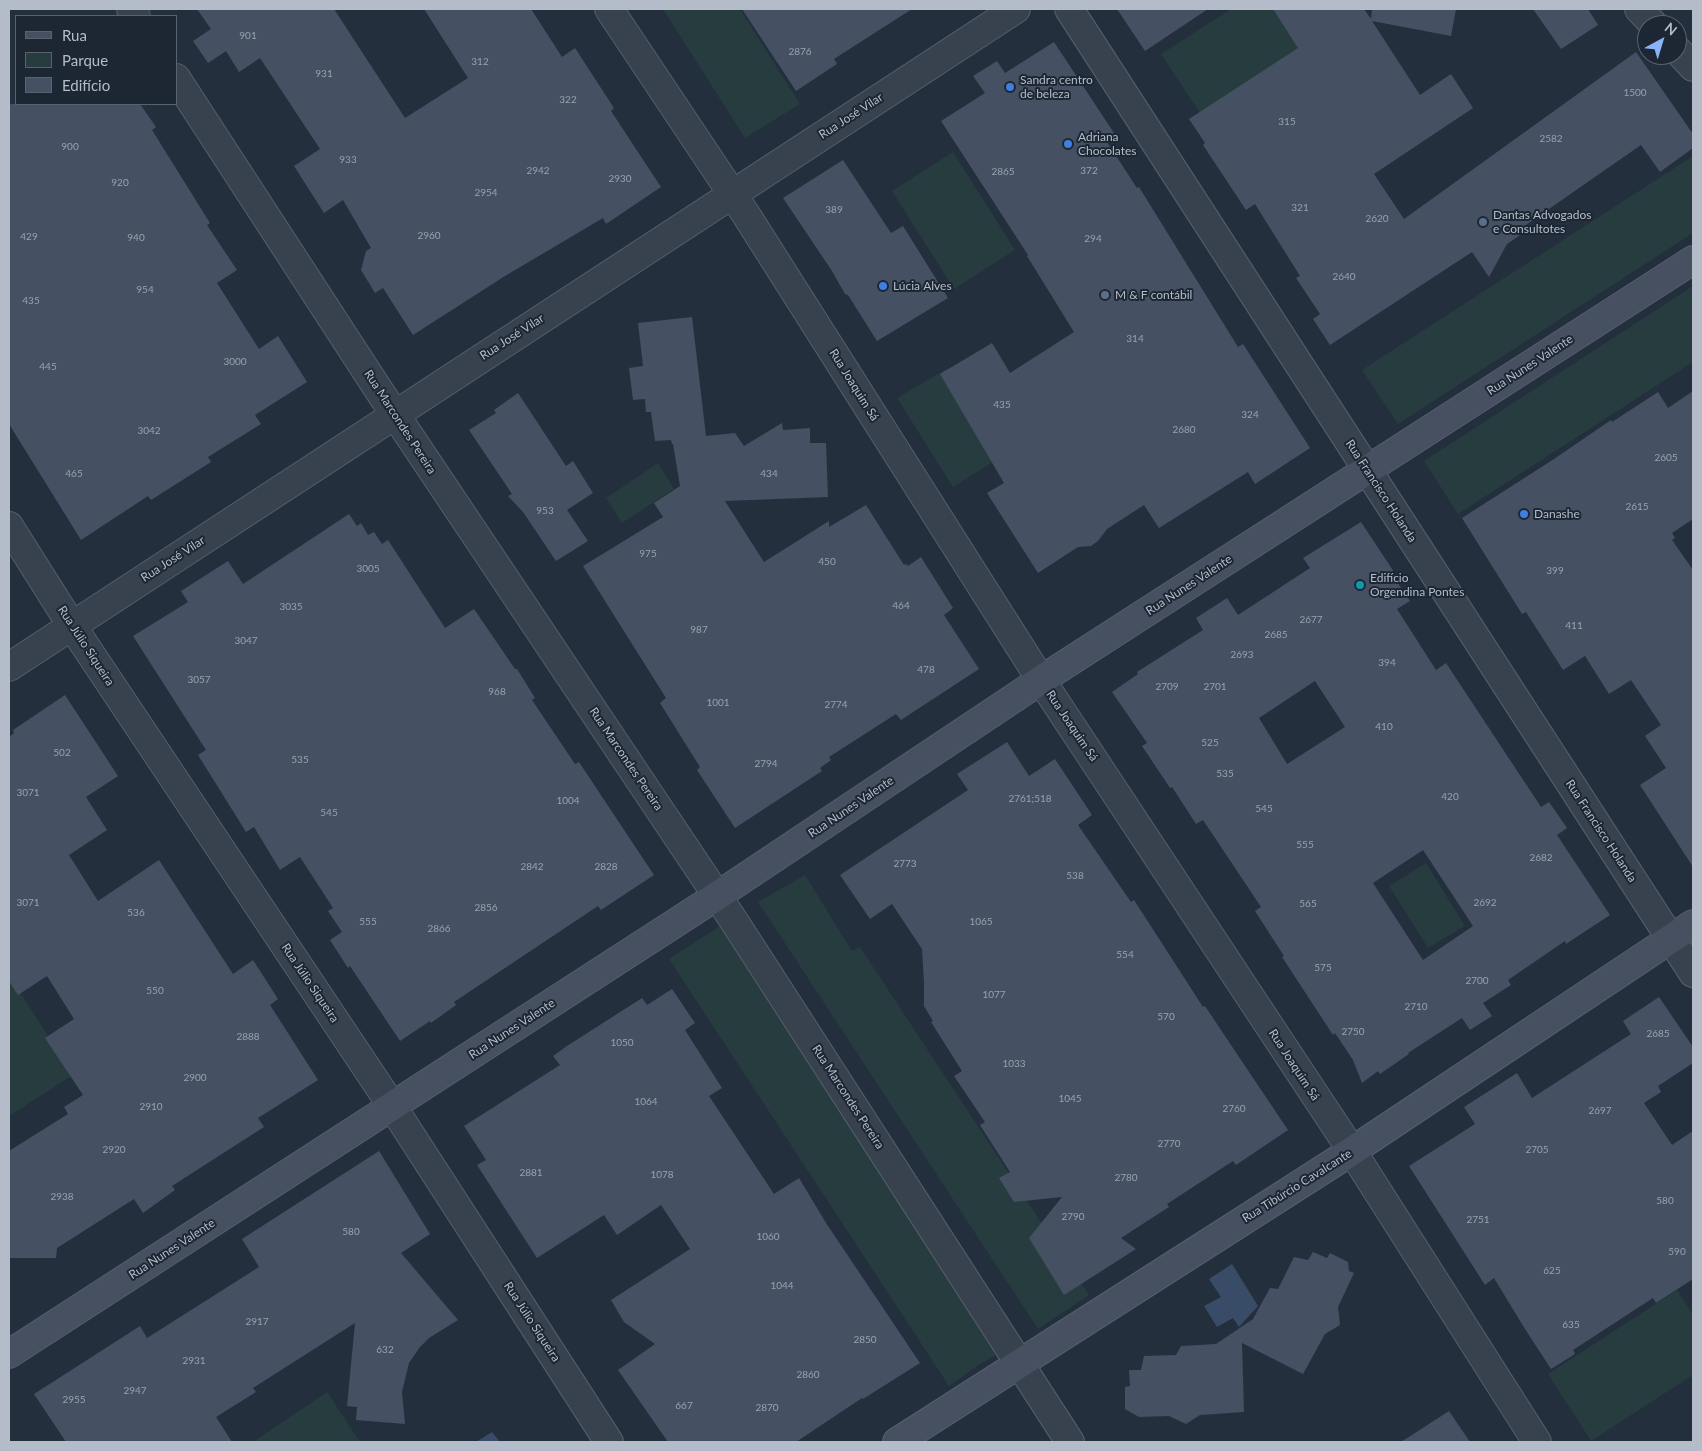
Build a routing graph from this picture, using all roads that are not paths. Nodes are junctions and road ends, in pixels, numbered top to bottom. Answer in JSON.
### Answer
{"nodes":[{"id":1,"x":608,"y":9,"type":"edge"},
{"id":2,"x":1016,"y":9,"type":"edge"},
{"id":3,"x":1069,"y":9,"type":"edge"},
{"id":4,"x":178,"y":81,"type":"edge"},
{"id":5,"x":732,"y":194,"type":"junction"},
{"id":6,"x":1693,"y":260,"type":"edge"},
{"id":7,"x":395,"y":414,"type":"junction"},
{"id":8,"x":1368,"y":470,"type":"junction"},
{"id":9,"x":9,"y":526,"type":"edge"},
{"id":10,"x":72,"y":626,"type":"junction"},
{"id":11,"x":9,"y":667,"type":"edge"},
{"id":12,"x":1041,"y":680,"type":"junction"},
{"id":13,"x":717,"y":896,"type":"junction"},
{"id":14,"x":1682,"y":931,"type":"edge"},
{"id":15,"x":1693,"y":973,"type":"edge"},
{"id":16,"x":392,"y":1106,"type":"junction"},
{"id":17,"x":1352,"y":1151,"type":"junction"},
{"id":18,"x":9,"y":1354,"type":"edge"},
{"id":19,"x":1019,"y":1363,"type":"junction"},
{"id":20,"x":610,"y":1442,"type":"edge"},
{"id":21,"x":897,"y":1442,"type":"edge"},
{"id":22,"x":1070,"y":1442,"type":"edge"},
{"id":23,"x":1538,"y":1442,"type":"edge"}],
"edges":[{"from":1,"to":5,"type":"street","name":"Rua Joaquim Sá"},
{"from":2,"to":5,"type":"street","name":"Rua José Vilar"},
{"from":3,"to":8,"type":"street","name":"Rua Francisco Holanda"},
{"from":4,"to":7,"type":"street","name":"Rua Marcondes Pereira"},
{"from":5,"to":7,"type":"street","name":"Rua José Vilar"},
{"from":5,"to":12,"type":"street","name":"Rua Joaquim Sá"},
{"from":6,"to":8,"type":"street","name":"Rua Nunes Valente"},
{"from":7,"to":10,"type":"street","name":"Rua José Vilar"},
{"from":7,"to":13,"type":"street","name":"Rua Marcondes Pereira"},
{"from":8,"to":12,"type":"street","name":"Rua Nunes Valente"},
{"from":8,"to":14,"type":"street","name":"Rua Francisco Holanda"},
{"from":9,"to":10,"type":"street","name":"Rua Júlio Siqueira"},
{"from":10,"to":11,"type":"street","name":"Rua José Vilar"},
{"from":10,"to":16,"type":"street","name":"Rua Júlio Siqueira"},
{"from":12,"to":13,"type":"street","name":"Rua Nunes Valente"},
{"from":12,"to":17,"type":"street","name":"Rua Joaquim Sá"},
{"from":13,"to":16,"type":"street","name":"Rua Nunes Valente"},
{"from":13,"to":19,"type":"street","name":"Rua Marcondes Pereira"},
{"from":14,"to":15,"type":"street","name":"Rua Francisco Holanda"},
{"from":14,"to":17,"type":"street","name":"Rua Tibúrcio Cavalcante"},
{"from":16,"to":18,"type":"street","name":"Rua Nunes Valente"},
{"from":16,"to":20,"type":"street","name":"Rua Júlio Siqueira"},
{"from":17,"to":19,"type":"street","name":"Rua Tibúrcio Cavalcante"},
{"from":17,"to":23,"type":"street","name":"Rua Joaquim Sá"},
{"from":19,"to":21,"type":"street","name":"Rua Tibúrcio Cavalcante"},
{"from":19,"to":22,"type":"street","name":"Rua Marcondes Pereira"}]}
